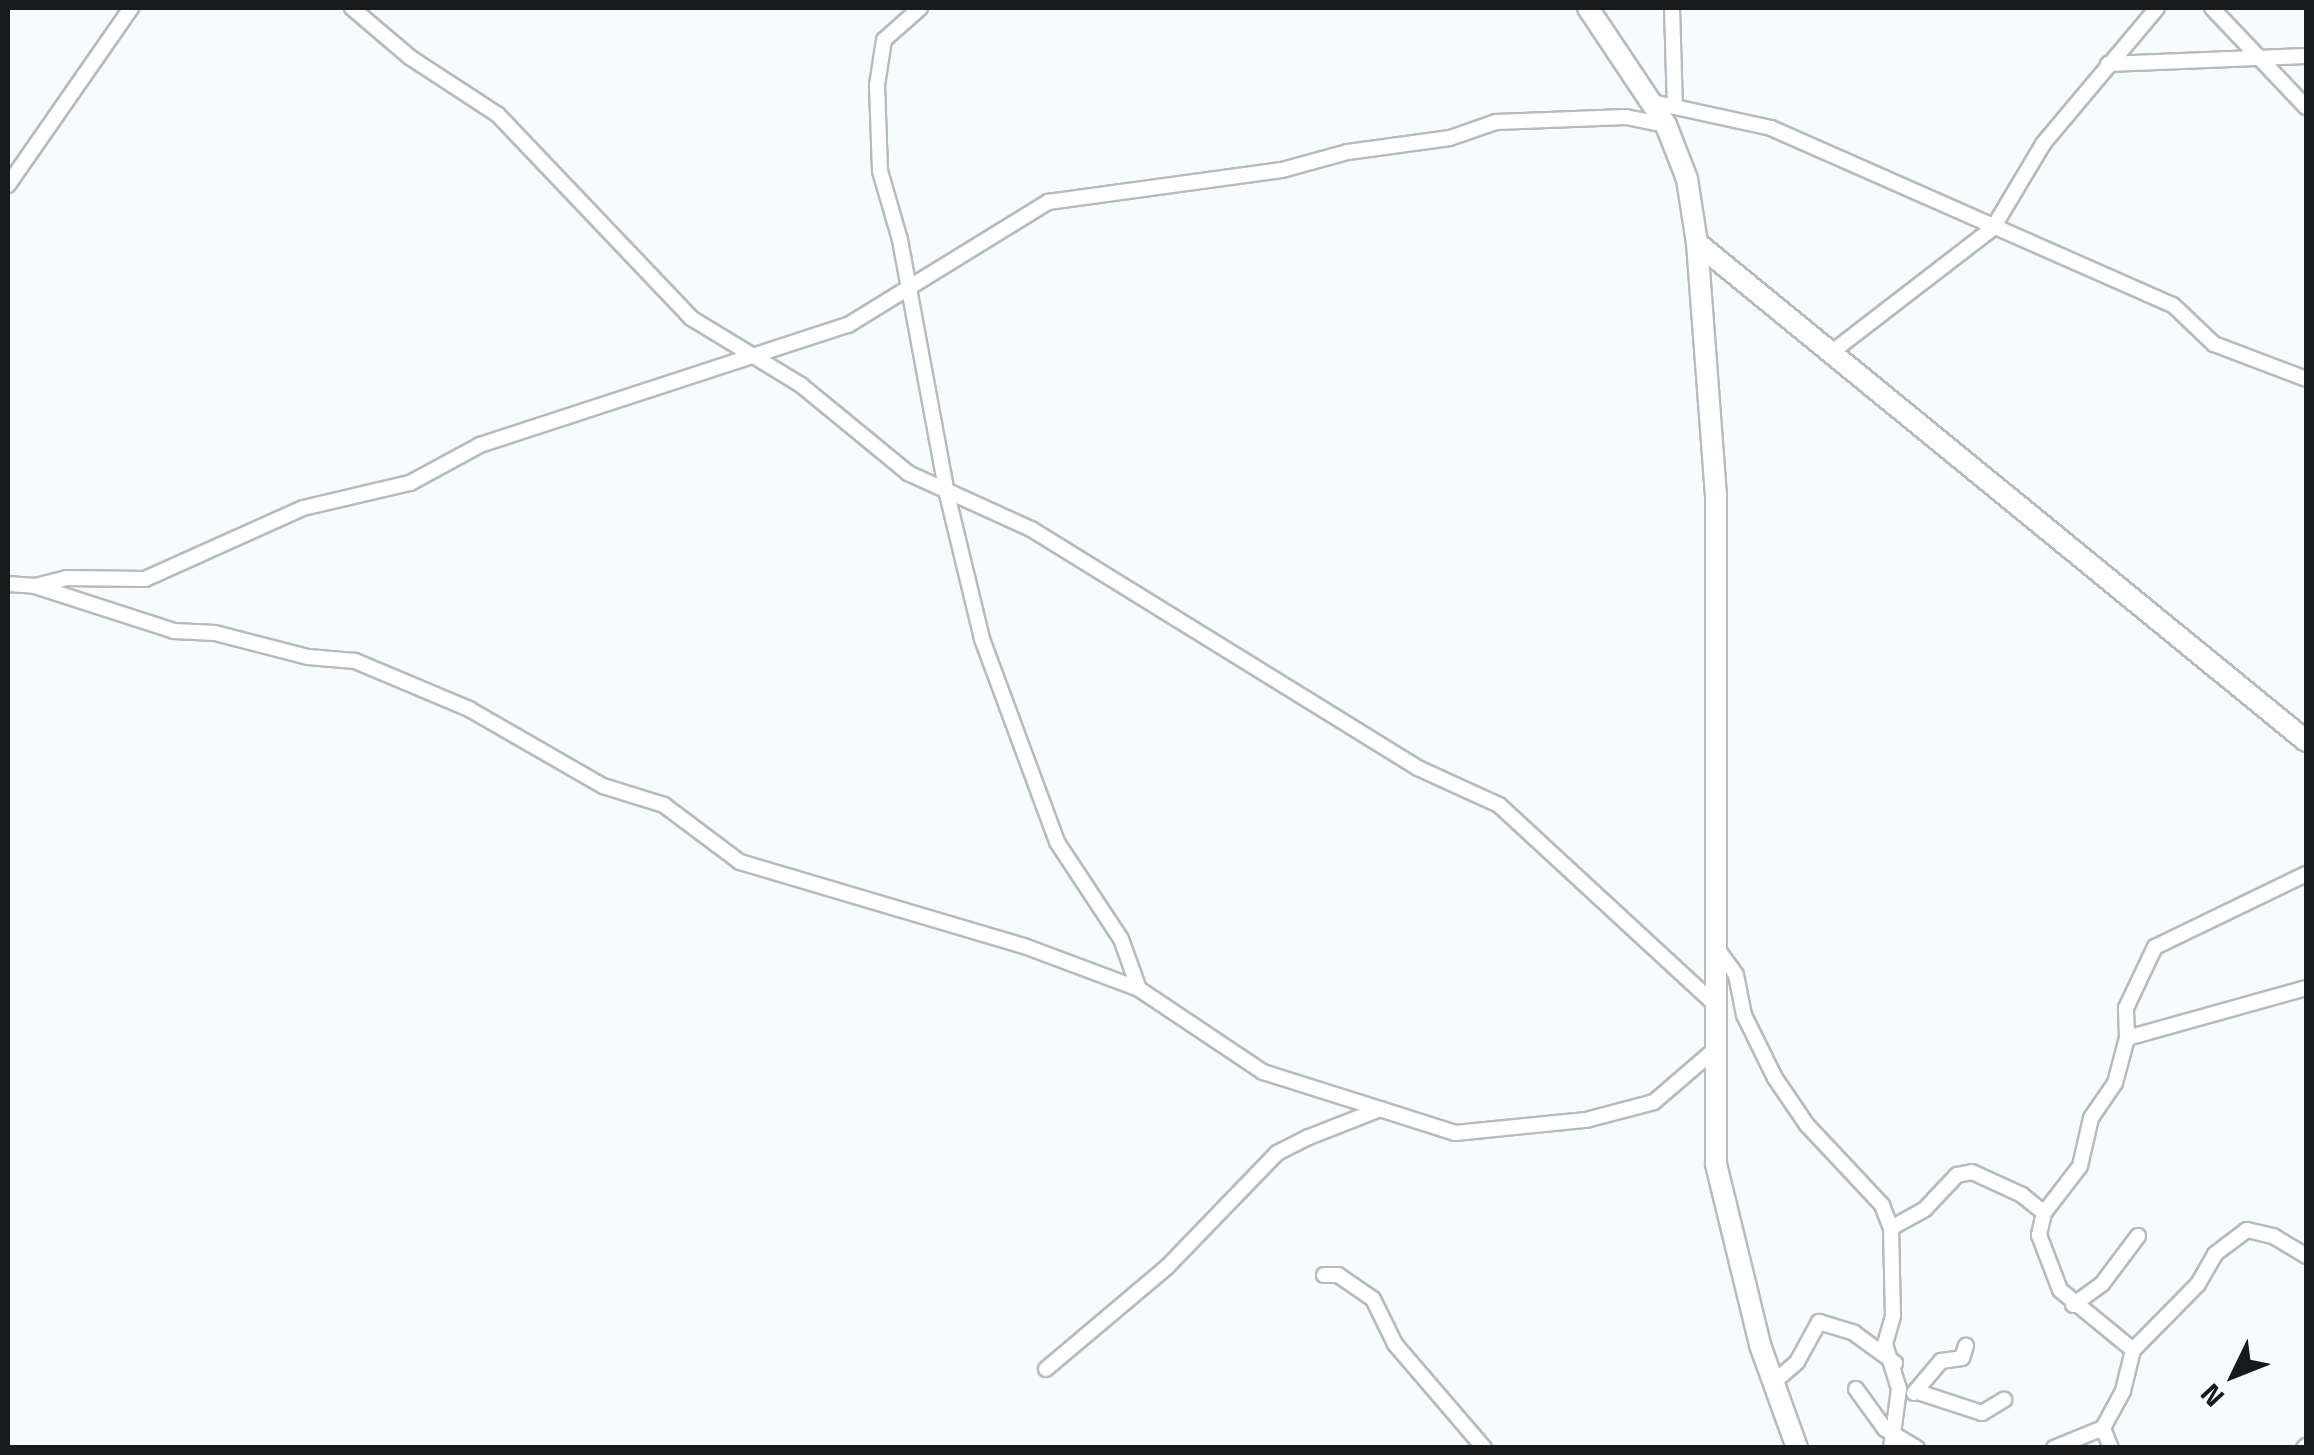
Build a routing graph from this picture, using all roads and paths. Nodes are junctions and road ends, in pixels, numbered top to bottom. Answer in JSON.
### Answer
{"nodes":[{"id":1,"x":131,"y":8,"type":"edge"},
{"id":2,"x":352,"y":8,"type":"edge"},
{"id":3,"x":920,"y":8,"type":"edge"},
{"id":4,"x":1588,"y":8,"type":"edge"},
{"id":5,"x":1672,"y":8,"type":"edge"},
{"id":6,"x":2157,"y":8,"type":"edge"},
{"id":7,"x":2212,"y":8,"type":"edge"},
{"id":8,"x":2306,"y":56,"type":"edge"},
{"id":9,"x":2264,"y":58,"type":"junction"},
{"id":10,"x":2108,"y":64,"type":"junction"},
{"id":11,"x":2306,"y":107,"type":"edge"},
{"id":12,"x":1671,"y":116,"type":"junction"},
{"id":13,"x":8,"y":185,"type":"edge"},
{"id":14,"x":1993,"y":228,"type":"junction"},
{"id":15,"x":1697,"y":242,"type":"junction"},
{"id":16,"x":908,"y":289,"type":"junction"},
{"id":17,"x":1832,"y":352,"type":"junction"},
{"id":18,"x":753,"y":356,"type":"junction"},
{"id":19,"x":2306,"y":379,"type":"edge"},
{"id":20,"x":947,"y":494,"type":"junction"},
{"id":21,"x":8,"y":584,"type":"edge"},
{"id":22,"x":35,"y":586,"type":"junction"},
{"id":23,"x":2306,"y":741,"type":"edge"},
{"id":24,"x":2306,"y":874,"type":"edge"},
{"id":25,"x":1714,"y":944,"type":"junction"},
{"id":26,"x":2306,"y":988,"type":"edge"},
{"id":27,"x":1139,"y":989,"type":"junction"},
{"id":28,"x":1715,"y":1004,"type":"junction"},
{"id":29,"x":2127,"y":1038,"type":"junction"},
{"id":30,"x":1718,"y":1047,"type":"junction"},
{"id":31,"x":1380,"y":1109,"type":"junction"},
{"id":32,"x":2044,"y":1213,"type":"junction"},
{"id":33,"x":1891,"y":1228,"type":"junction"},
{"id":34,"x":2138,"y":1236,"type":"dead end"},
{"id":35,"x":2306,"y":1256,"type":"edge"},
{"id":36,"x":1324,"y":1276,"type":"dead end"},
{"id":37,"x":2073,"y":1305,"type":"junction"},
{"id":38,"x":1966,"y":1346,"type":"dead end"},
{"id":39,"x":2133,"y":1350,"type":"junction"},
{"id":40,"x":1896,"y":1364,"type":"junction"},
{"id":41,"x":1046,"y":1369,"type":"dead end"},
{"id":42,"x":1773,"y":1382,"type":"junction"},
{"id":43,"x":1856,"y":1389,"type":"dead end"},
{"id":44,"x":1918,"y":1392,"type":"junction"},
{"id":45,"x":1899,"y":1398,"type":"junction"},
{"id":46,"x":2004,"y":1400,"type":"dead end"},
{"id":47,"x":2103,"y":1428,"type":"junction"},
{"id":48,"x":1896,"y":1430,"type":"junction"},
{"id":49,"x":1484,"y":1448,"type":"edge"},
{"id":50,"x":1797,"y":1448,"type":"edge"},
{"id":51,"x":1891,"y":1448,"type":"edge"},
{"id":52,"x":1917,"y":1448,"type":"edge"},
{"id":53,"x":2054,"y":1448,"type":"edge"},
{"id":54,"x":2111,"y":1448,"type":"edge"}],
"edges":[{"from":1,"to":13,"type":"street"},
{"from":2,"to":18,"type":"street"},
{"from":3,"to":16,"type":"street"},
{"from":4,"to":12,"type":"street"},
{"from":5,"to":12,"type":"street"},
{"from":6,"to":10,"type":"street"},
{"from":7,"to":9,"type":"street"},
{"from":8,"to":9,"type":"street"},
{"from":9,"to":10,"type":"street"},
{"from":9,"to":11,"type":"street"},
{"from":10,"to":14,"type":"street"},
{"from":12,"to":14,"type":"street"},
{"from":12,"to":15,"type":"street"},
{"from":12,"to":16,"type":"street"},
{"from":14,"to":17,"type":"street"},
{"from":14,"to":19,"type":"street"},
{"from":15,"to":17,"type":"street"},
{"from":15,"to":25,"type":"street"},
{"from":16,"to":18,"type":"street"},
{"from":16,"to":20,"type":"street"},
{"from":17,"to":23,"type":"street"},
{"from":18,"to":20,"type":"street"},
{"from":18,"to":22,"type":"street"},
{"from":20,"to":27,"type":"street"},
{"from":20,"to":28,"type":"street"},
{"from":21,"to":22,"type":"street"},
{"from":22,"to":27,"type":"street"},
{"from":24,"to":29,"type":"street"},
{"from":25,"to":28,"type":"street"},
{"from":25,"to":33,"type":"street"},
{"from":26,"to":29,"type":"street"},
{"from":27,"to":31,"type":"street"},
{"from":28,"to":30,"type":"street"},
{"from":29,"to":32,"type":"street"},
{"from":30,"to":31,"type":"street"},
{"from":30,"to":42,"type":"street"},
{"from":31,"to":41,"type":"street"},
{"from":32,"to":33,"type":"street"},
{"from":32,"to":37,"type":"street"},
{"from":33,"to":40,"type":"street"},
{"from":34,"to":37,"type":"street"},
{"from":35,"to":39,"type":"street"},
{"from":36,"to":49,"type":"street"},
{"from":37,"to":39,"type":"street"},
{"from":38,"to":44,"type":"street"},
{"from":39,"to":47,"type":"street"},
{"from":40,"to":42,"type":"street"},
{"from":40,"to":45,"type":"street"},
{"from":42,"to":50,"type":"street"},
{"from":43,"to":48,"type":"street"},
{"from":44,"to":45,"type":"street"},
{"from":44,"to":46,"type":"street"},
{"from":45,"to":48,"type":"street"},
{"from":47,"to":53,"type":"street"},
{"from":47,"to":54,"type":"street"},
{"from":48,"to":51,"type":"street"},
{"from":48,"to":52,"type":"street"}]}
